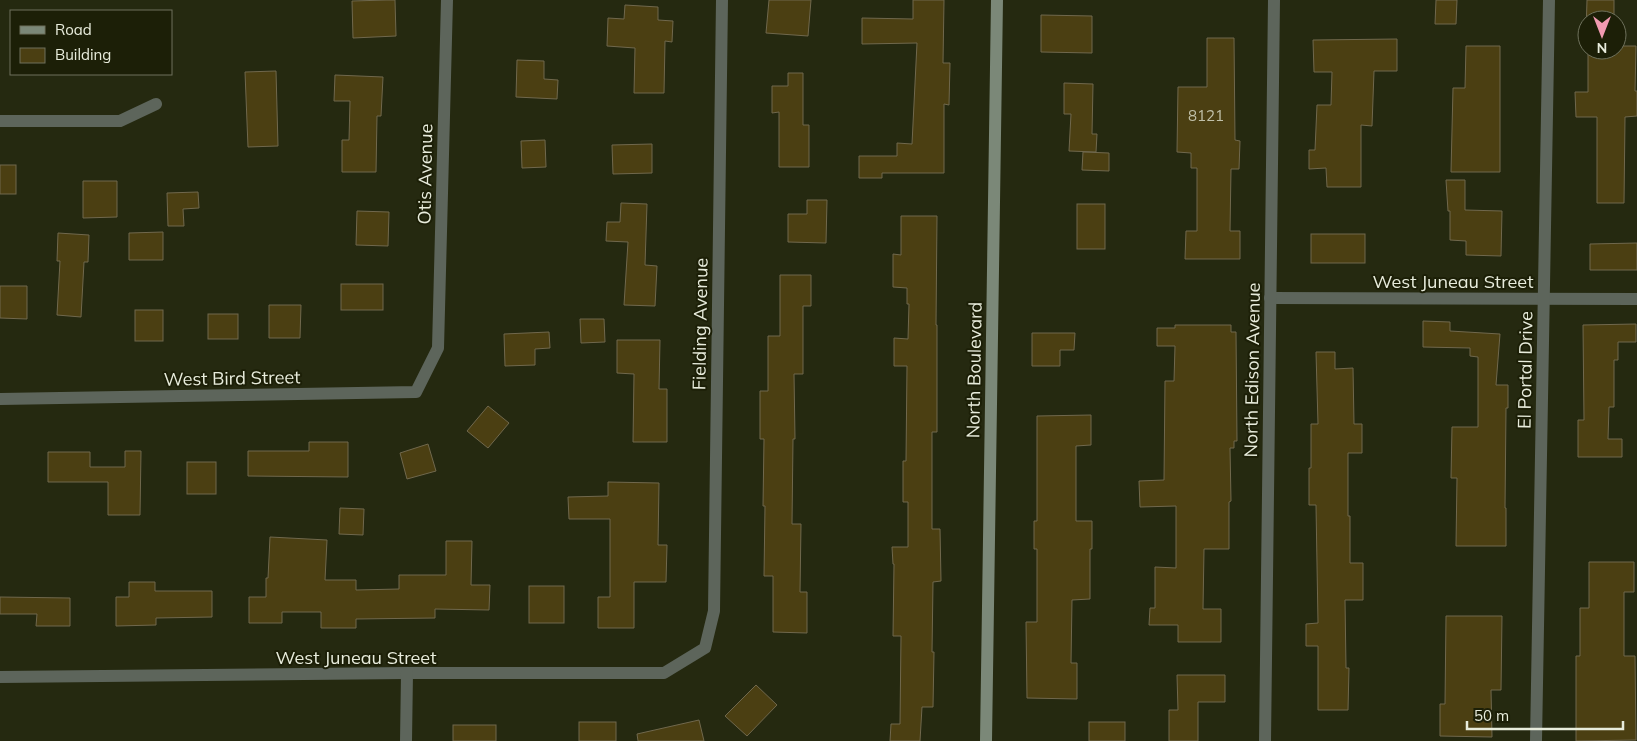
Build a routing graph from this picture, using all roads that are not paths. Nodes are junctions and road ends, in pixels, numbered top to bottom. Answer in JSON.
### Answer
{"nodes":[{"id":1,"x":447,"y":0,"type":"edge"},
{"id":2,"x":722,"y":0,"type":"edge"},
{"id":3,"x":997,"y":0,"type":"edge"},
{"id":4,"x":1274,"y":0,"type":"edge"},
{"id":5,"x":1549,"y":0,"type":"edge"},
{"id":6,"x":156,"y":104,"type":"dead end"},
{"id":7,"x":0,"y":121,"type":"edge"},
{"id":8,"x":1270,"y":298,"type":"junction"},
{"id":9,"x":1543,"y":299,"type":"junction"},
{"id":10,"x":1637,"y":299,"type":"edge"},
{"id":11,"x":438,"y":348,"type":"joint"},
{"id":12,"x":0,"y":399,"type":"edge"},
{"id":13,"x":705,"y":648,"type":"joint"},
{"id":14,"x":407,"y":674,"type":"junction"},
{"id":15,"x":0,"y":677,"type":"edge"},
{"id":16,"x":406,"y":741,"type":"edge"},
{"id":17,"x":986,"y":741,"type":"edge"},
{"id":18,"x":1265,"y":741,"type":"edge"},
{"id":19,"x":1536,"y":741,"type":"edge"}],
"edges":[{"from":1,"to":11,"type":"street","name":"Otis Avenue"},
{"from":2,"to":13,"type":"street","name":"Fielding Avenue"},
{"from":3,"to":17,"type":"street","name":"North Boulevard"},
{"from":4,"to":8,"type":"street","name":"North Edison Avenue"},
{"from":5,"to":9,"type":"street","name":"El Portal Drive"},
{"from":6,"to":7,"type":"street"},
{"from":8,"to":9,"type":"street","name":"West Juneau Street"},
{"from":8,"to":18,"type":"street","name":"North Edison Avenue"},
{"from":9,"to":10,"type":"street","name":"West Juneau Street"},
{"from":9,"to":19,"type":"street","name":"El Portal Drive"},
{"from":11,"to":12,"type":"street","name":"West Bird Street"},
{"from":13,"to":14,"type":"street","name":"West Juneau Street"},
{"from":14,"to":15,"type":"street","name":"West Juneau Street"},
{"from":14,"to":16,"type":"street"}]}
